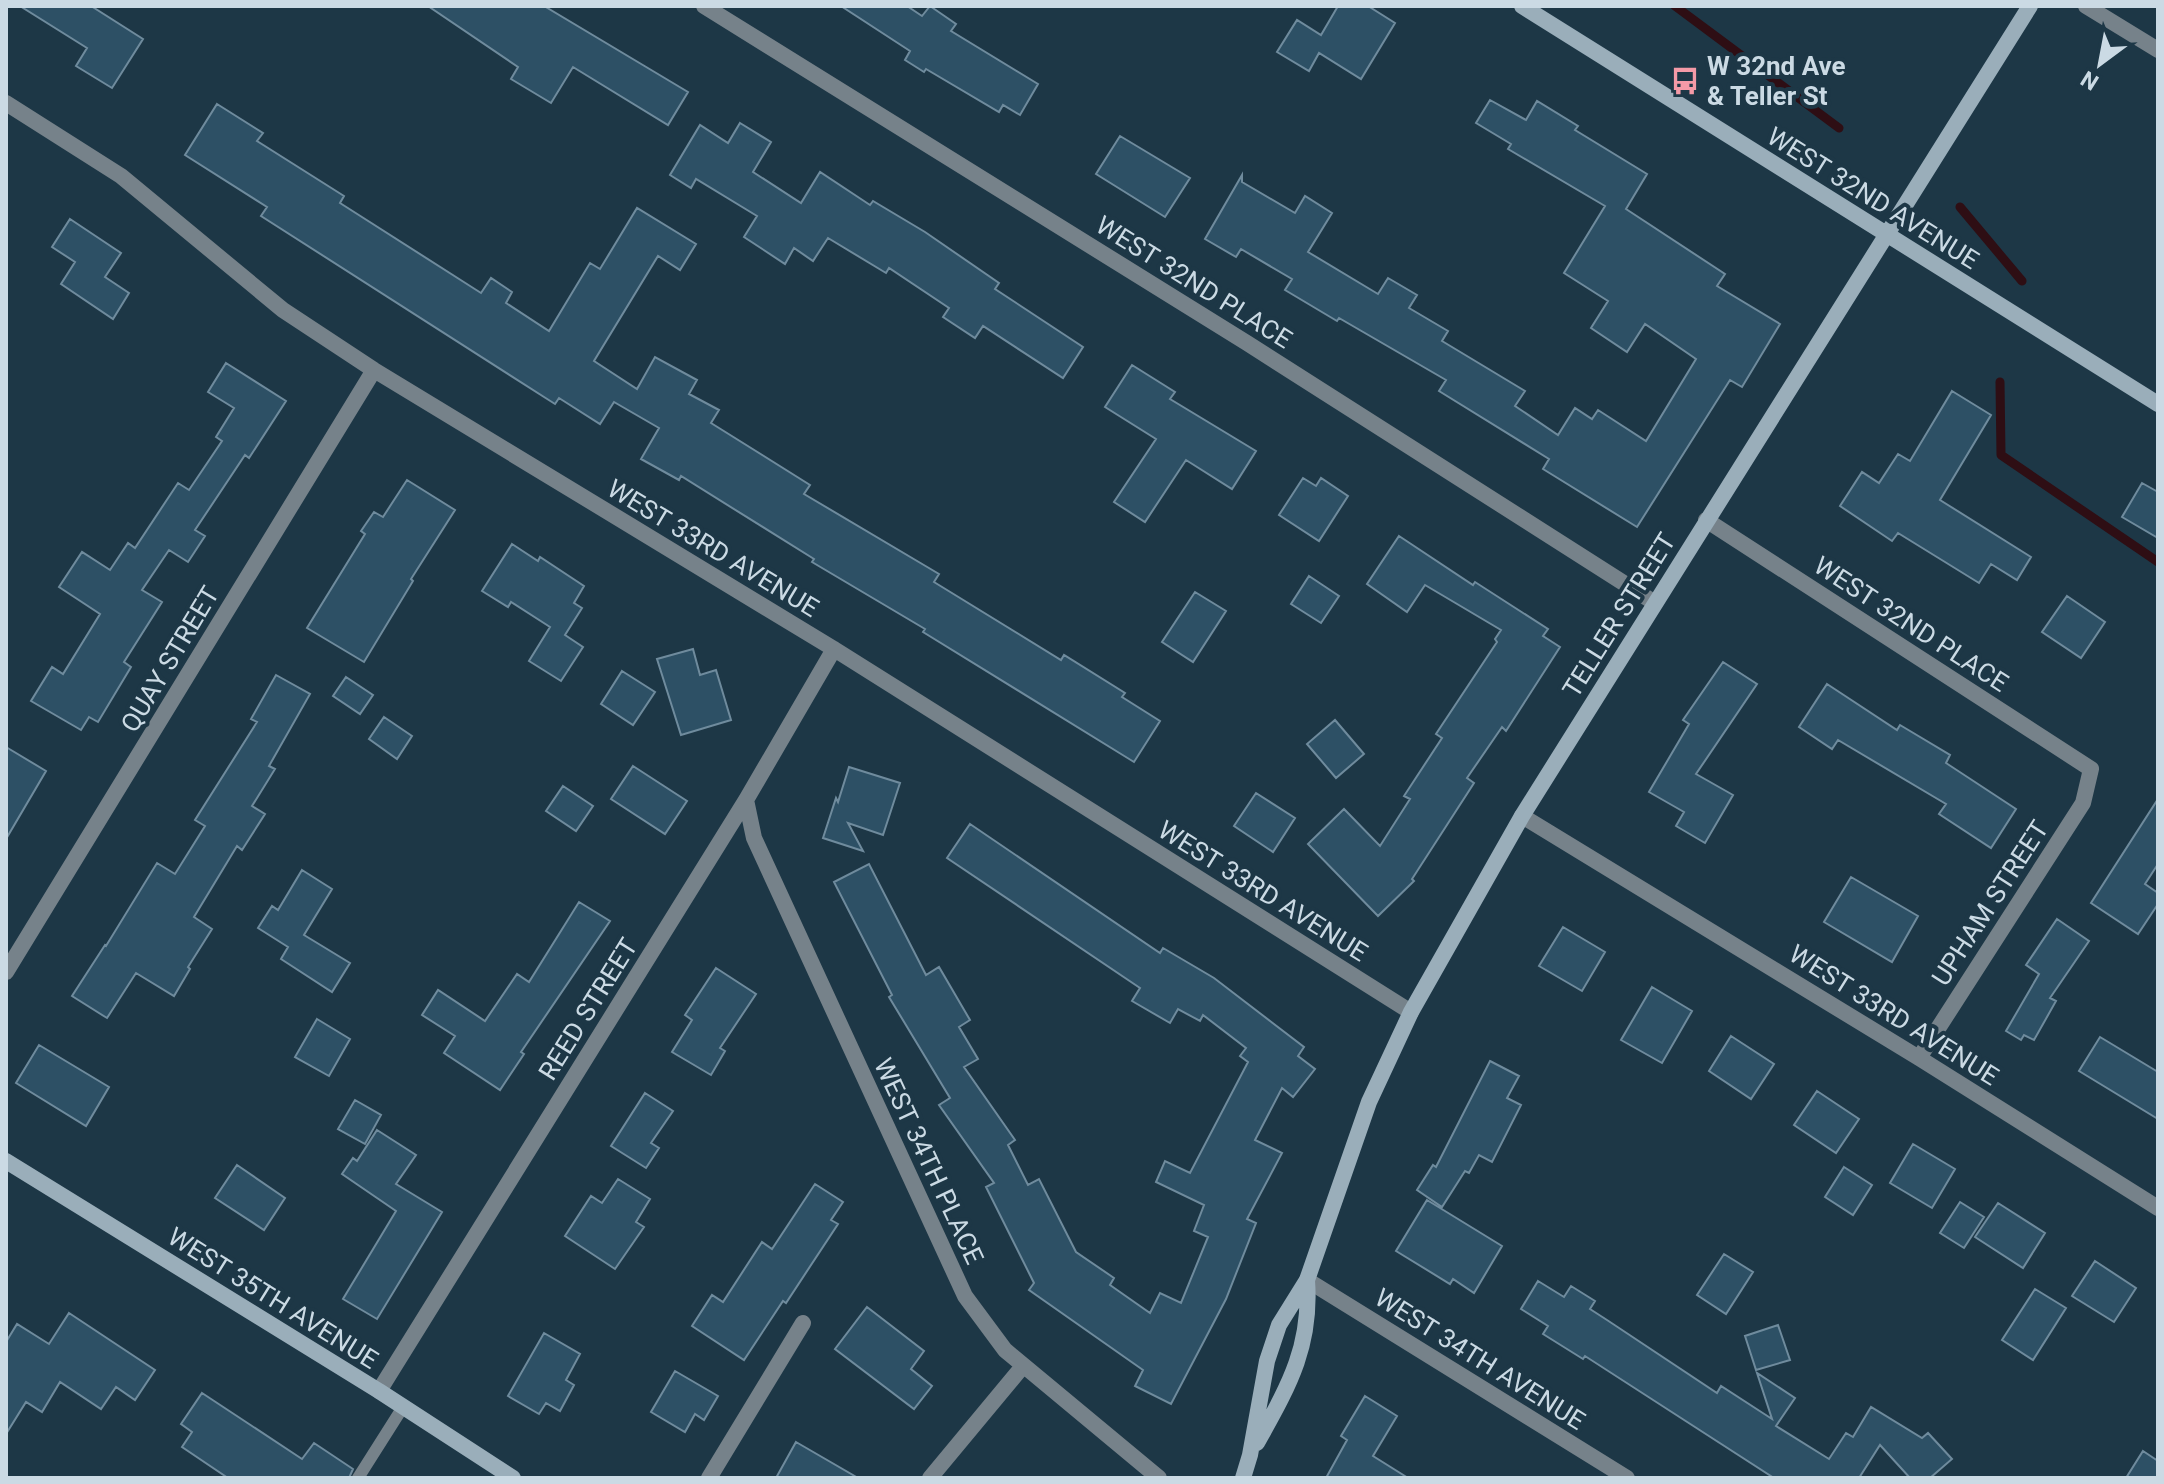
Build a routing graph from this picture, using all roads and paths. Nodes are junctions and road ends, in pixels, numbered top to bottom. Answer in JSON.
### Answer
{"nodes":[{"id":1,"x":704,"y":6,"type":"edge"},
{"id":2,"x":1522,"y":6,"type":"edge"},
{"id":3,"x":2030,"y":6,"type":"edge"},
{"id":4,"x":2086,"y":6,"type":"edge"},
{"id":5,"x":2158,"y":50,"type":"edge"},
{"id":6,"x":6,"y":103,"type":"edge"},
{"id":7,"x":1885,"y":235,"type":"junction"},
{"id":8,"x":374,"y":370,"type":"junction"},
{"id":9,"x":2158,"y":404,"type":"edge"},
{"id":10,"x":1706,"y":520,"type":"junction"},
{"id":11,"x":1655,"y":603,"type":"junction"},
{"id":12,"x":834,"y":649,"type":"junction"},
{"id":13,"x":2091,"y":769,"type":"joint"},
{"id":14,"x":746,"y":800,"type":"junction"},
{"id":15,"x":1522,"y":816,"type":"junction"},
{"id":16,"x":6,"y":972,"type":"edge"},
{"id":17,"x":1411,"y":1012,"type":"junction"},
{"id":18,"x":1919,"y":1058,"type":"junction"},
{"id":19,"x":6,"y":1161,"type":"edge"},
{"id":20,"x":2158,"y":1208,"type":"edge"},
{"id":21,"x":1307,"y":1280,"type":"junction"},
{"id":22,"x":803,"y":1323,"type":"dead end"},
{"id":23,"x":1023,"y":1366,"type":"junction"},
{"id":24,"x":379,"y":1391,"type":"junction"},
{"id":25,"x":403,"y":1407,"type":"junction"},
{"id":26,"x":1250,"y":1455,"type":"junction"},
{"id":27,"x":358,"y":1478,"type":"edge"},
{"id":28,"x":513,"y":1478,"type":"edge"},
{"id":29,"x":709,"y":1478,"type":"edge"},
{"id":30,"x":930,"y":1478,"type":"edge"},
{"id":31,"x":1159,"y":1478,"type":"edge"},
{"id":32,"x":1243,"y":1478,"type":"edge"},
{"id":33,"x":1627,"y":1478,"type":"edge"}],
"edges":[{"from":1,"to":11,"type":"street","name":"WEST 32ND PLACE"},
{"from":2,"to":7,"type":"street","name":"WEST 32ND AVENUE"},
{"from":3,"to":7,"type":"street","name":"TELLER STREET"},
{"from":4,"to":5,"type":"street"},
{"from":6,"to":8,"type":"street","name":"WEST 33RD AVENUE"},
{"from":7,"to":9,"type":"street","name":"WEST 32ND AVENUE"},
{"from":7,"to":10,"type":"street","name":"TELLER STREET"},
{"from":8,"to":12,"type":"street","name":"WEST 33RD AVENUE"},
{"from":8,"to":16,"type":"street","name":"QUAY STREET"},
{"from":10,"to":11,"type":"street","name":"TELLER STREET"},
{"from":10,"to":13,"type":"street","name":"WEST 32ND PLACE"},
{"from":11,"to":15,"type":"street","name":"TELLER STREET"},
{"from":12,"to":14,"type":"street","name":"REED STREET"},
{"from":12,"to":17,"type":"street","name":"WEST 33RD AVENUE"},
{"from":13,"to":18,"type":"street","name":"UPHAM STREET"},
{"from":14,"to":23,"type":"street","name":"WEST 34TH PLACE"},
{"from":14,"to":24,"type":"street","name":"REED STREET"},
{"from":15,"to":17,"type":"street","name":"TELLER STREET"},
{"from":15,"to":18,"type":"street","name":"WEST 33RD AVENUE"},
{"from":17,"to":21,"type":"street","name":"TELLER STREET"},
{"from":18,"to":20,"type":"street","name":"WEST 33RD AVENUE"},
{"from":19,"to":24,"type":"street","name":"WEST 35TH AVENUE"},
{"from":21,"to":26,"type":"street","name":"TELLER STREET"},
{"from":21,"to":26,"type":"street","name":"TELLER STREET"},
{"from":21,"to":33,"type":"street","name":"WEST 34TH AVENUE"},
{"from":22,"to":29,"type":"street"},
{"from":23,"to":30,"type":"street"},
{"from":23,"to":31,"type":"street","name":"WEST 34TH PLACE"},
{"from":24,"to":25,"type":"street","name":"WEST 35TH AVENUE"},
{"from":25,"to":27,"type":"lane"},
{"from":25,"to":28,"type":"street","name":"WEST 35TH AVENUE"},
{"from":26,"to":32,"type":"street","name":"TELLER STREET"}]}
